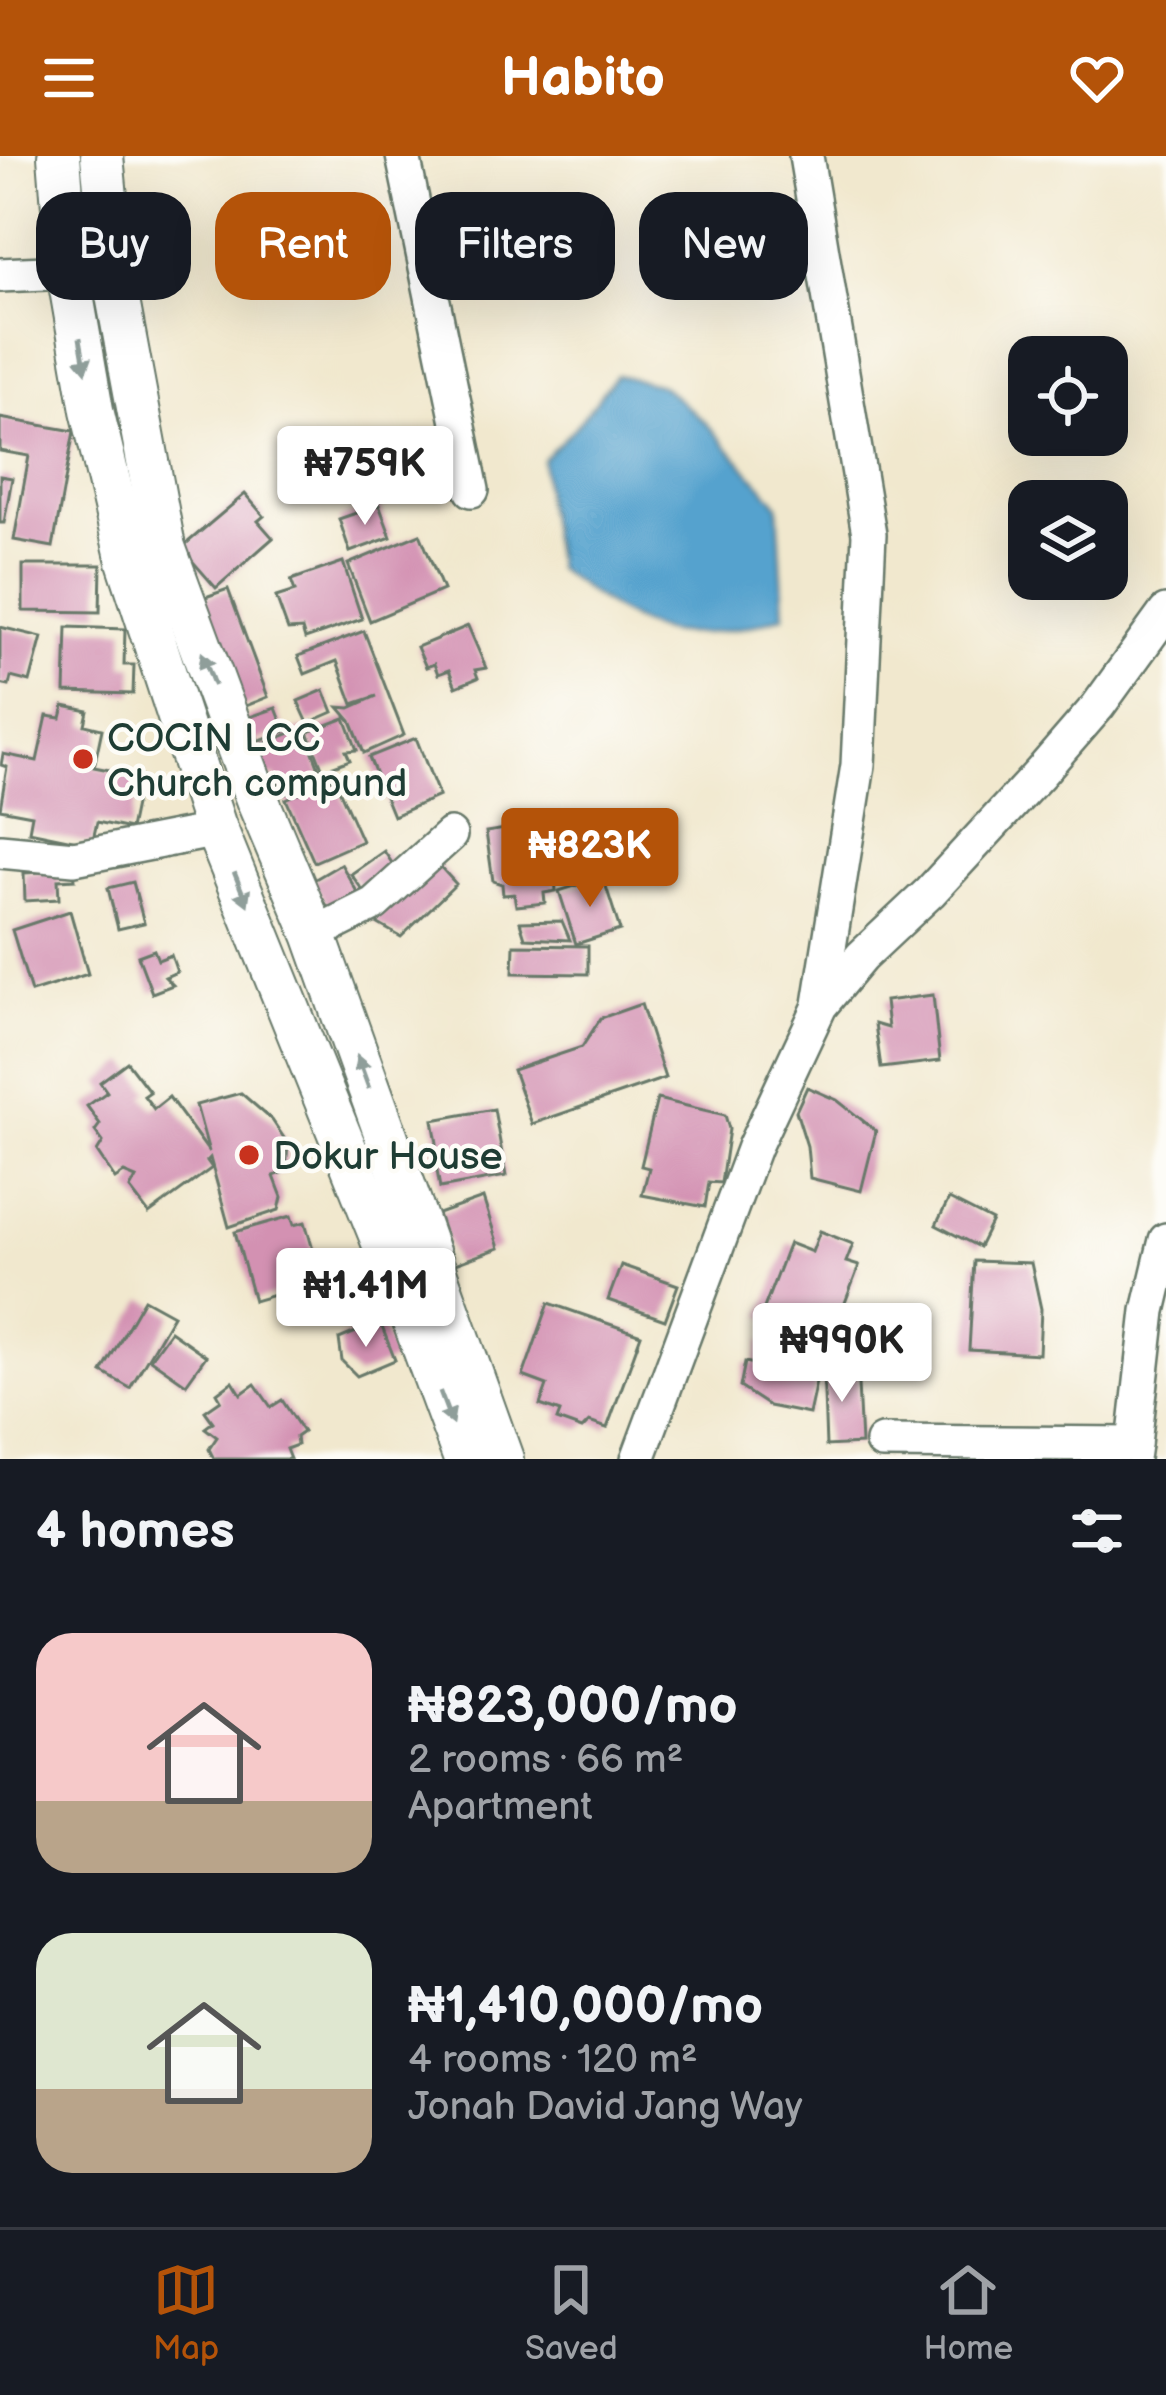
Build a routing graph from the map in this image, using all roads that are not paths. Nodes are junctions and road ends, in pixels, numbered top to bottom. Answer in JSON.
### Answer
{"nodes":[{"id":1,"x":58,"y":156,"type":"edge"},
{"id":2,"x":102,"y":156,"type":"edge"},
{"id":3,"x":403,"y":156,"type":"edge"},
{"id":4,"x":806,"y":156,"type":"edge"},
{"id":5,"x":61,"y":192,"type":"edge"},
{"id":6,"x":36,"y":273,"type":"edge"},
{"id":7,"x":0,"y":275,"type":"edge"},
{"id":8,"x":73,"y":300,"type":"edge"},
{"id":9,"x":472,"y":490,"type":"dead end"},
{"id":10,"x":1166,"y":612,"type":"edge"},
{"id":11,"x":217,"y":830,"type":"junction"},
{"id":12,"x":450,"y":835,"type":"dead end"},
{"id":13,"x":0,"y":851,"type":"edge"},
{"id":14,"x":314,"y":934,"type":"junction"},
{"id":15,"x":820,"y":1006,"type":"junction"},
{"id":16,"x":1166,"y":1240,"type":"edge"},
{"id":17,"x":882,"y":1442,"type":"dead end"},
{"id":18,"x":1133,"y":1451,"type":"edge"},
{"id":19,"x":465,"y":1459,"type":"edge"},
{"id":20,"x":502,"y":1459,"type":"edge"},
{"id":21,"x":638,"y":1459,"type":"edge"}],
"edges":[{"from":1,"to":5,"type":"main road"},
{"from":14,"to":2,"type":"main road","one_way":true},
{"from":3,"to":9,"type":"street"},
{"from":4,"to":15,"type":"street"},
{"from":6,"to":7,"type":"street"},
{"from":8,"to":11,"type":"main road","one_way":true},
{"from":10,"to":15,"type":"street"},
{"from":11,"to":13,"type":"street"},
{"from":11,"to":19,"type":"main road","one_way":true},
{"from":12,"to":14,"type":"street"},
{"from":20,"to":14,"type":"main road","one_way":true},
{"from":15,"to":21,"type":"street"},
{"from":16,"to":18,"type":"street"},
{"from":17,"to":18,"type":"street"}]}
